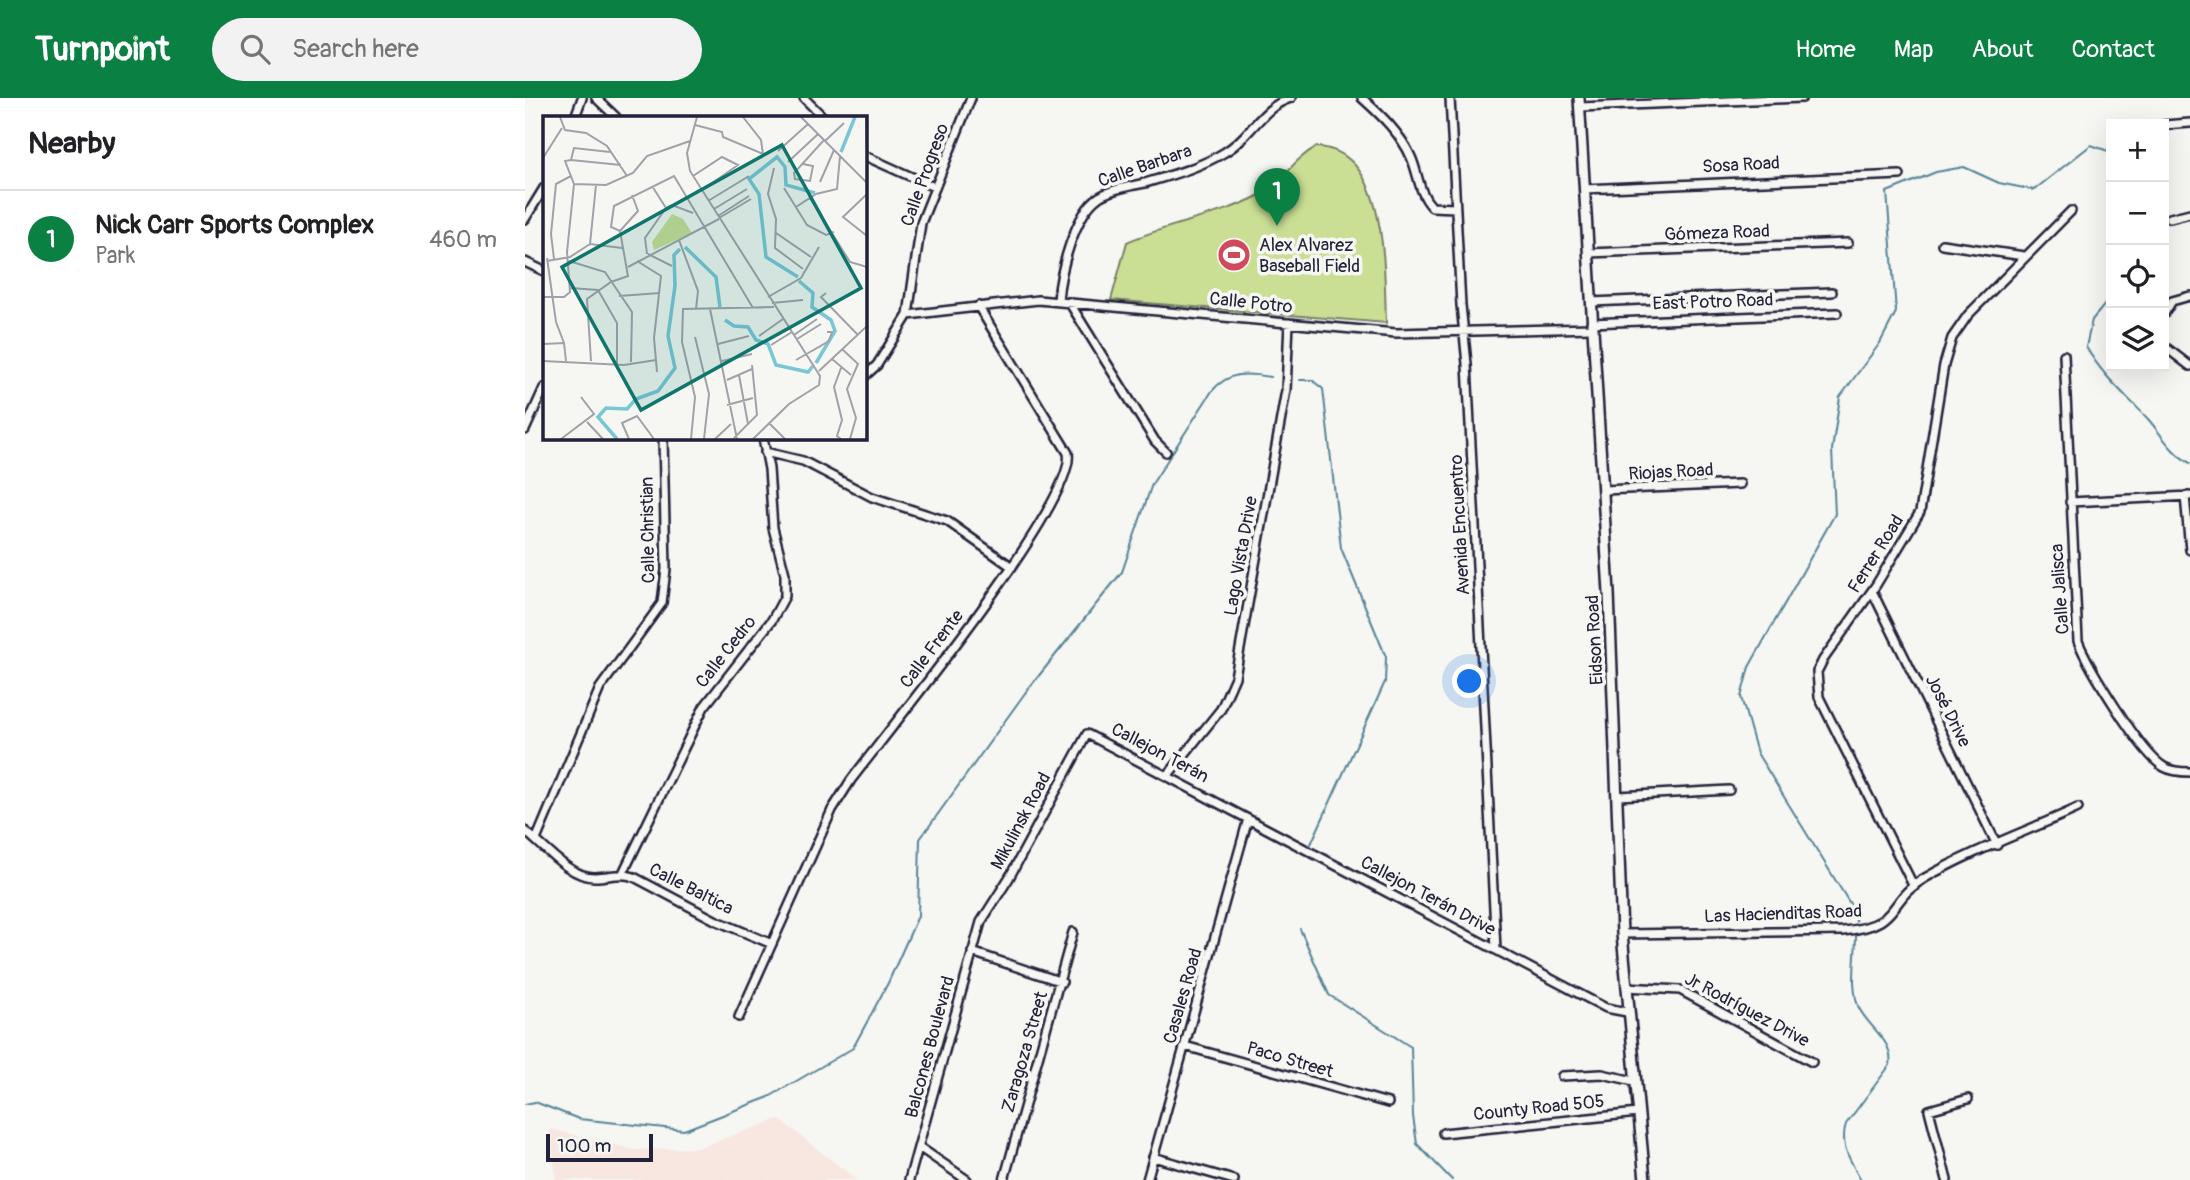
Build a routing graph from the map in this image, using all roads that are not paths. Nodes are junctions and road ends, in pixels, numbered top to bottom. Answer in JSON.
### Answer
{"nodes":[{"id":1,"x":582,"y":98,"type":"edge"},
{"id":2,"x":596,"y":98,"type":"edge"},
{"id":3,"x":804,"y":98,"type":"edge"},
{"id":4,"x":971,"y":98,"type":"edge"},
{"id":5,"x":1291,"y":98,"type":"edge"},
{"id":6,"x":1362,"y":98,"type":"edge"},
{"id":7,"x":1450,"y":98,"type":"edge"},
{"id":8,"x":1802,"y":98,"type":"edge"},
{"id":9,"x":1580,"y":102,"type":"edge"},
{"id":10,"x":575,"y":116,"type":"edge"},
{"id":11,"x":615,"y":116,"type":"edge"},
{"id":12,"x":822,"y":116,"type":"edge"},
{"id":13,"x":2190,"y":123,"type":"edge"},
{"id":14,"x":2169,"y":125,"type":"edge"},
{"id":15,"x":866,"y":156,"type":"edge"},
{"id":16,"x":1900,"y":175,"type":"dead end"},
{"id":17,"x":934,"y":187,"type":"junction"},
{"id":18,"x":1584,"y":189,"type":"junction"},
{"id":19,"x":543,"y":190,"type":"edge"},
{"id":20,"x":1455,"y":208,"type":"junction"},
{"id":21,"x":2071,"y":211,"type":"dead end"},
{"id":22,"x":2190,"y":213,"type":"edge"},
{"id":23,"x":2170,"y":218,"type":"dead end"},
{"id":24,"x":525,"y":219,"type":"edge"},
{"id":25,"x":1848,"y":243,"type":"dead end"},
{"id":26,"x":1942,"y":244,"type":"dead end"},
{"id":27,"x":1588,"y":253,"type":"junction"},
{"id":28,"x":2024,"y":256,"type":"junction"},
{"id":29,"x":525,"y":262,"type":"edge"},
{"id":30,"x":543,"y":271,"type":"edge"},
{"id":31,"x":1832,"y":292,"type":"dead end"},
{"id":32,"x":2190,"y":296,"type":"edge"},
{"id":33,"x":1058,"y":300,"type":"junction"},
{"id":34,"x":1069,"y":302,"type":"junction"},
{"id":35,"x":1591,"y":302,"type":"junction"},
{"id":36,"x":978,"y":306,"type":"junction"},
{"id":37,"x":2167,"y":308,"type":"edge"},
{"id":38,"x":1837,"y":313,"type":"dead end"},
{"id":39,"x":908,"y":315,"type":"junction"},
{"id":40,"x":1289,"y":323,"type":"junction"},
{"id":41,"x":1591,"y":325,"type":"junction"},
{"id":42,"x":1465,"y":333,"type":"junction"},
{"id":43,"x":2169,"y":350,"type":"edge"},
{"id":44,"x":2064,"y":355,"type":"dead end"},
{"id":45,"x":2190,"y":366,"type":"edge"},
{"id":46,"x":866,"y":375,"type":"edge"},
{"id":47,"x":543,"y":390,"type":"edge"},
{"id":48,"x":525,"y":430,"type":"edge"},
{"id":49,"x":663,"y":439,"type":"edge"},
{"id":50,"x":763,"y":439,"type":"edge"},
{"id":51,"x":765,"y":452,"type":"junction"},
{"id":52,"x":1166,"y":452,"type":"dead end"},
{"id":53,"x":1740,"y":484,"type":"dead end"},
{"id":54,"x":1604,"y":490,"type":"junction"},
{"id":55,"x":2187,"y":496,"type":"edge"},
{"id":56,"x":2070,"y":502,"type":"junction"},
{"id":57,"x":2190,"y":550,"type":"edge"},
{"id":58,"x":1011,"y":567,"type":"junction"},
{"id":59,"x":1872,"y":591,"type":"junction"},
{"id":60,"x":1087,"y":734,"type":"joint"},
{"id":61,"x":2190,"y":772,"type":"edge"},
{"id":62,"x":1168,"y":775,"type":"junction"},
{"id":63,"x":1729,"y":790,"type":"dead end"},
{"id":64,"x":1618,"y":796,"type":"junction"},
{"id":65,"x":1217,"y":801,"type":"joint"},
{"id":66,"x":2078,"y":808,"type":"dead end"},
{"id":67,"x":1248,"y":820,"type":"junction"},
{"id":68,"x":525,"y":831,"type":"edge"},
{"id":69,"x":536,"y":839,"type":"junction"},
{"id":70,"x":1997,"y":845,"type":"junction"},
{"id":71,"x":623,"y":873,"type":"junction"},
{"id":72,"x":1914,"y":887,"type":"junction"},
{"id":73,"x":981,"y":922,"type":"joint"},
{"id":74,"x":1073,"y":932,"type":"dead end"},
{"id":75,"x":1622,"y":934,"type":"junction"},
{"id":76,"x":772,"y":944,"type":"junction"},
{"id":77,"x":1496,"y":950,"type":"junction"},
{"id":78,"x":972,"y":953,"type":"junction"},
{"id":79,"x":1062,"y":982,"type":"junction"},
{"id":80,"x":1626,"y":987,"type":"junction"},
{"id":81,"x":1627,"y":1012,"type":"junction"},
{"id":82,"x":739,"y":1017,"type":"dead end"},
{"id":83,"x":1185,"y":1046,"type":"junction"},
{"id":84,"x":1812,"y":1062,"type":"dead end"},
{"id":85,"x":1562,"y":1076,"type":"dead end"},
{"id":86,"x":1634,"y":1081,"type":"junction"},
{"id":87,"x":1968,"y":1099,"type":"dead end"},
{"id":88,"x":1388,"y":1103,"type":"dead end"},
{"id":89,"x":1638,"y":1114,"type":"junction"},
{"id":90,"x":1443,"y":1133,"type":"dead end"},
{"id":91,"x":919,"y":1147,"type":"junction"},
{"id":92,"x":1153,"y":1157,"type":"junction"},
{"id":93,"x":909,"y":1180,"type":"edge"},
{"id":94,"x":967,"y":1180,"type":"edge"},
{"id":95,"x":1005,"y":1180,"type":"edge"},
{"id":96,"x":1147,"y":1180,"type":"edge"},
{"id":97,"x":1234,"y":1180,"type":"edge"},
{"id":98,"x":1645,"y":1180,"type":"edge"},
{"id":99,"x":1947,"y":1180,"type":"edge"}],
"edges":[{"from":1,"to":10,"type":"street"},
{"from":2,"to":11,"type":"street"},
{"from":3,"to":12,"type":"street"},
{"from":4,"to":17,"type":"street","name":"Calle Progreso"},
{"from":5,"to":33,"type":"street","name":"Calle Barbara"},
{"from":6,"to":20,"type":"street"},
{"from":7,"to":20,"type":"street","name":"Avenida Encuentro"},
{"from":8,"to":9,"type":"street"},
{"from":9,"to":18,"type":"street","name":"Eidson Road"},
{"from":13,"to":14,"type":"street"},
{"from":15,"to":17,"type":"street"},
{"from":16,"to":18,"type":"street","name":"Sosa Road"},
{"from":17,"to":39,"type":"street","name":"Calle Progreso"},
{"from":18,"to":27,"type":"street","name":"Eidson Road"},
{"from":19,"to":24,"type":"street"},
{"from":20,"to":42,"type":"street","name":"Avenida Encuentro"},
{"from":21,"to":28,"type":"street","name":"Ferrer Road"},
{"from":22,"to":23,"type":"street"},
{"from":25,"to":27,"type":"street","name":"Gómeza Road"},
{"from":26,"to":28,"type":"street"},
{"from":27,"to":35,"type":"street","name":"Eidson Road"},
{"from":28,"to":59,"type":"street","name":"Ferrer Road"},
{"from":29,"to":30,"type":"street"},
{"from":31,"to":35,"type":"street"},
{"from":32,"to":37,"type":"street"},
{"from":33,"to":34,"type":"street","name":"Calle Potro"},
{"from":33,"to":36,"type":"street","name":"Calle Potro"},
{"from":34,"to":40,"type":"street","name":"Calle Potro"},
{"from":34,"to":52,"type":"street"},
{"from":35,"to":41,"type":"street","name":"Eidson Road"},
{"from":36,"to":39,"type":"street","name":"Calle Potro"},
{"from":36,"to":58,"type":"street","name":"Calle Frente"},
{"from":38,"to":41,"type":"street","name":"East Potro Road"},
{"from":39,"to":46,"type":"street","name":"Calle Progreso"},
{"from":40,"to":42,"type":"street","name":"Calle Potro"},
{"from":40,"to":62,"type":"street","name":"Lago Vista Drive"},
{"from":41,"to":42,"type":"street","name":"Calle Potro"},
{"from":41,"to":54,"type":"street","name":"Eidson Road"},
{"from":42,"to":77,"type":"street","name":"Avenida Encuentro"},
{"from":43,"to":45,"type":"street"},
{"from":44,"to":56,"type":"street","name":"Calle Jalisca"},
{"from":47,"to":48,"type":"street"},
{"from":49,"to":69,"type":"street","name":"Calle Christian"},
{"from":50,"to":51,"type":"street","name":"Calle Cedro"},
{"from":51,"to":58,"type":"street"},
{"from":51,"to":71,"type":"street","name":"Calle Cedro"},
{"from":53,"to":54,"type":"street","name":"Riojas Road"},
{"from":54,"to":64,"type":"street","name":"Eidson Road"},
{"from":55,"to":56,"type":"street"},
{"from":55,"to":57,"type":"street"},
{"from":56,"to":61,"type":"street","name":"Calle Jalisca"},
{"from":58,"to":76,"type":"street","name":"Calle Frente"},
{"from":59,"to":70,"type":"street","name":"José Drive"},
{"from":59,"to":72,"type":"street","name":"Ferrer Road"},
{"from":60,"to":62,"type":"street","name":"Callejon Terán"},
{"from":60,"to":73,"type":"street","name":"Mikulinsk Road"},
{"from":62,"to":65,"type":"street","name":"Callejon Terán"},
{"from":63,"to":64,"type":"street"},
{"from":64,"to":75,"type":"street","name":"Eidson Road"},
{"from":65,"to":67,"type":"street","name":"Callejon Terán Drive"},
{"from":66,"to":70,"type":"street","name":"Las Hacienditas Road"},
{"from":67,"to":77,"type":"street","name":"Callejon Terán Drive"},
{"from":67,"to":83,"type":"street","name":"Casales Road"},
{"from":68,"to":69,"type":"street","name":"Calle Baltica"},
{"from":69,"to":71,"type":"street","name":"Calle Baltica"},
{"from":70,"to":72,"type":"street","name":"Las Hacienditas Road"},
{"from":71,"to":76,"type":"street","name":"Calle Baltica"},
{"from":72,"to":75,"type":"street","name":"Las Hacienditas Road"},
{"from":73,"to":78,"type":"street","name":"Balcones Boulevard"},
{"from":74,"to":79,"type":"street","name":"Zaragoza Street"},
{"from":75,"to":80,"type":"street","name":"Eidson Road"},
{"from":76,"to":82,"type":"street","name":"Calle Frente"},
{"from":77,"to":81,"type":"street","name":"Callejon Terán Drive"},
{"from":78,"to":79,"type":"street"},
{"from":78,"to":91,"type":"street","name":"Balcones Boulevard"},
{"from":79,"to":95,"type":"street","name":"Zaragoza Street"},
{"from":80,"to":81,"type":"street","name":"Eidson Road"},
{"from":80,"to":84,"type":"street","name":"Jr Rodríguez Drive"},
{"from":81,"to":86,"type":"street","name":"Eidson Road"},
{"from":83,"to":88,"type":"street","name":"Paco Street"},
{"from":83,"to":92,"type":"street","name":"Casales Road"},
{"from":85,"to":86,"type":"street"},
{"from":86,"to":89,"type":"street","name":"Eidson Road"},
{"from":87,"to":99,"type":"street"},
{"from":89,"to":90,"type":"street","name":"County Road 505"},
{"from":89,"to":98,"type":"street","name":"Eidson Road"},
{"from":91,"to":93,"type":"street","name":"Balcones Boulevard"},
{"from":91,"to":94,"type":"street"},
{"from":92,"to":96,"type":"street","name":"Casales Road"},
{"from":92,"to":97,"type":"street"}]}
